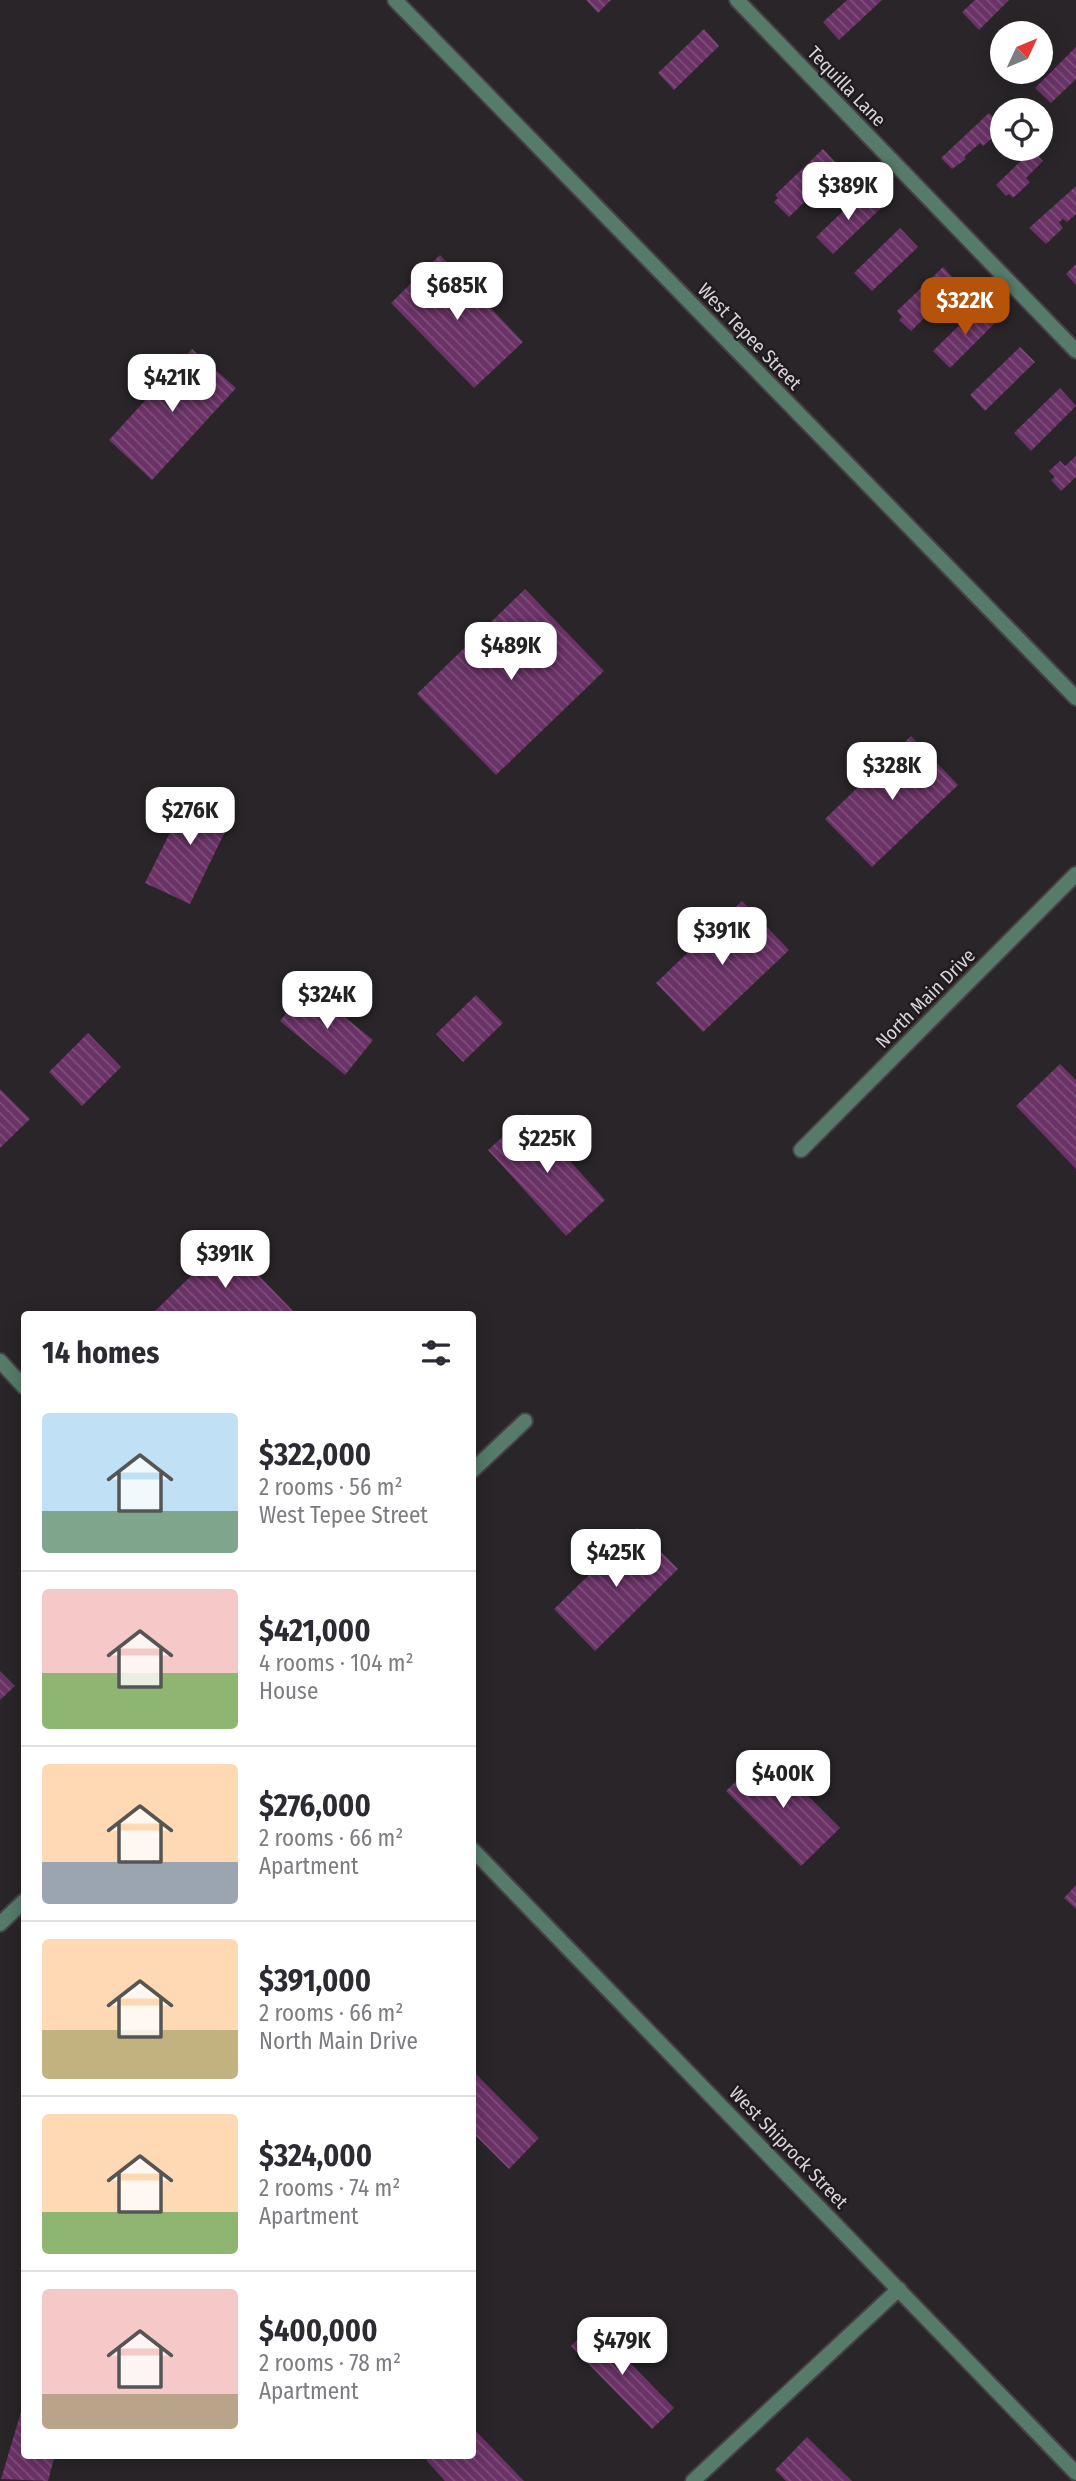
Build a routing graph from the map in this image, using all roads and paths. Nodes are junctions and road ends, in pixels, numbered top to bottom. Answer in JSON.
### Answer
{"nodes":[{"id":1,"x":396,"y":0,"type":"edge"},
{"id":2,"x":737,"y":0,"type":"edge"},
{"id":3,"x":1076,"y":351,"type":"edge"},
{"id":4,"x":1076,"y":698,"type":"edge"},
{"id":5,"x":1076,"y":874,"type":"edge"},
{"id":6,"x":801,"y":1150,"type":"dead end"},
{"id":7,"x":0,"y":1362,"type":"edge"},
{"id":8,"x":21,"y":1384,"type":"edge"},
{"id":9,"x":525,"y":1421,"type":"dead end"},
{"id":10,"x":476,"y":1467,"type":"edge"},
{"id":11,"x":476,"y":1853,"type":"edge"},
{"id":12,"x":21,"y":1903,"type":"edge"},
{"id":13,"x":0,"y":1924,"type":"edge"},
{"id":14,"x":899,"y":2289,"type":"junction"},
{"id":15,"x":1076,"y":2473,"type":"edge"},
{"id":16,"x":693,"y":2481,"type":"edge"}],
"edges":[{"from":1,"to":4,"type":"street","name":"West Tepee Street"},
{"from":2,"to":3,"type":"street","name":"Tequilla Lane"},
{"from":5,"to":6,"type":"street","name":"North Main Drive"},
{"from":7,"to":8,"type":"street"},
{"from":9,"to":10,"type":"street"},
{"from":11,"to":14,"type":"street","name":"West Shiprock Street"},
{"from":12,"to":13,"type":"street"},
{"from":14,"to":15,"type":"street","name":"West Shiprock Street"},
{"from":14,"to":16,"type":"street"}]}
